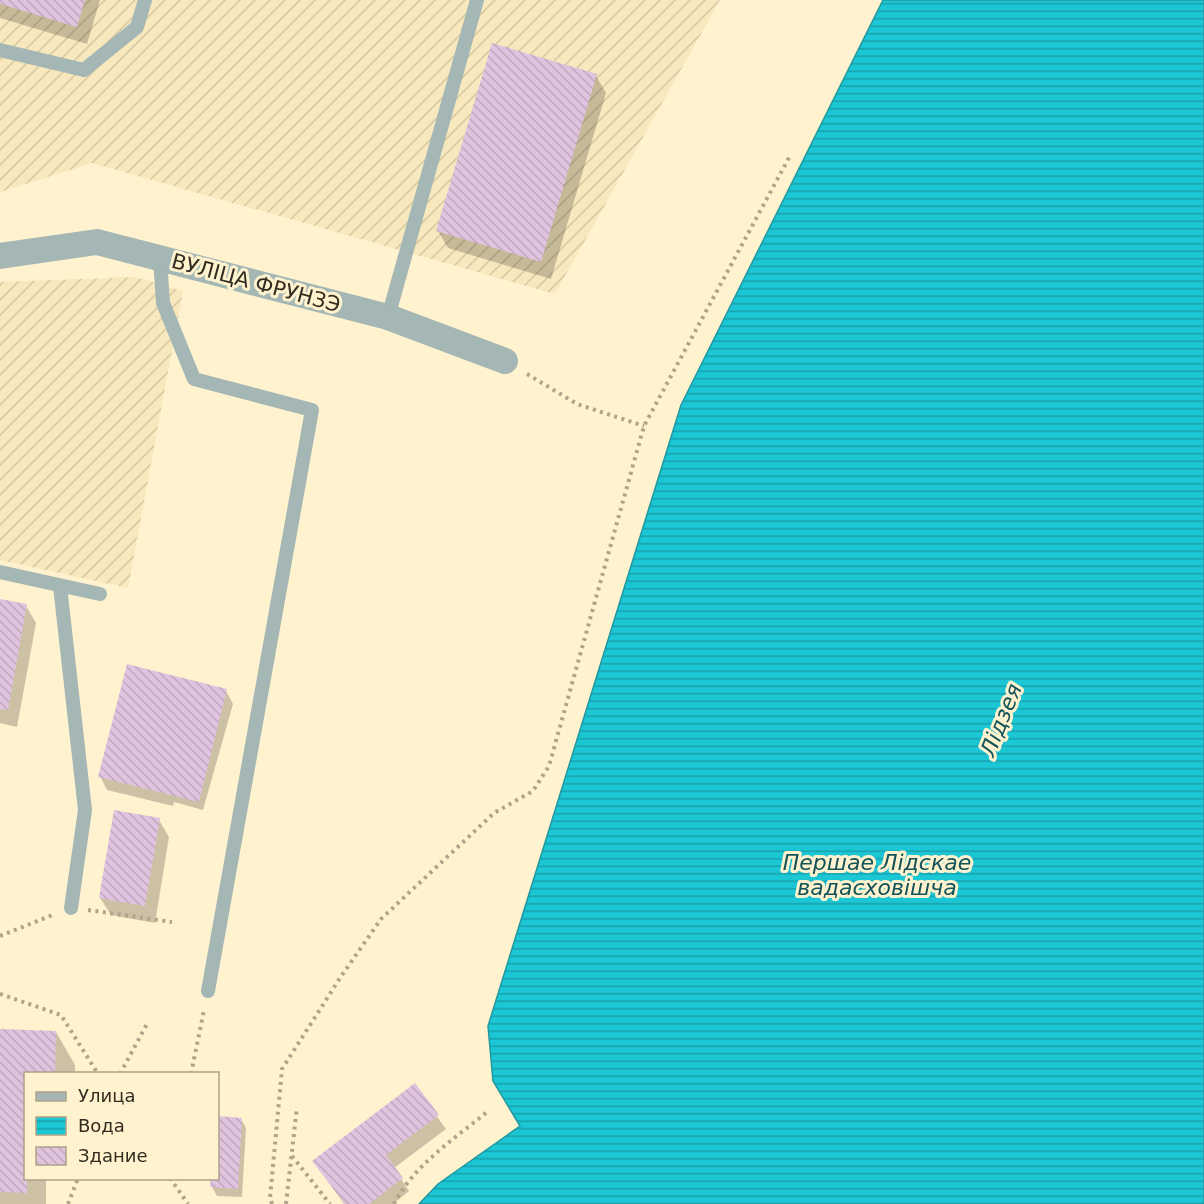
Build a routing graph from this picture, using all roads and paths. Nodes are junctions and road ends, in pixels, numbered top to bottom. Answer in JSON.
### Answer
{"nodes":[{"id":1,"x":144,"y":0,"type":"edge"},
{"id":2,"x":477,"y":0,"type":"edge"},
{"id":3,"x":0,"y":50,"type":"edge"},
{"id":4,"x":791,"y":154,"type":"dead end"},
{"id":5,"x":0,"y":256,"type":"edge"},
{"id":6,"x":160,"y":259,"type":"junction"},
{"id":7,"x":388,"y":317,"type":"junction"},
{"id":8,"x":505,"y":361,"type":"joint"},
{"id":9,"x":644,"y":426,"type":"junction"},
{"id":10,"x":0,"y":572,"type":"edge"},
{"id":11,"x":60,"y":586,"type":"junction"},
{"id":12,"x":100,"y":594,"type":"dead end"},
{"id":13,"x":71,"y":908,"type":"dead end"},
{"id":14,"x":208,"y":991,"type":"joint"},
{"id":15,"x":0,"y":994,"type":"edge"},
{"id":16,"x":148,"y":1022,"type":"dead end"},
{"id":17,"x":97,"y":1072,"type":"edge"},
{"id":18,"x":121,"y":1072,"type":"edge"},
{"id":19,"x":191,"y":1072,"type":"edge"},
{"id":20,"x":297,"y":1107,"type":"dead end"},
{"id":21,"x":487,"y":1112,"type":"dead end"},
{"id":22,"x":292,"y":1155,"type":"junction"},
{"id":23,"x":78,"y":1180,"type":"edge"},
{"id":24,"x":171,"y":1180,"type":"edge"},
{"id":25,"x":69,"y":1204,"type":"edge"},
{"id":26,"x":188,"y":1204,"type":"edge"},
{"id":27,"x":272,"y":1204,"type":"edge"},
{"id":28,"x":286,"y":1204,"type":"edge"},
{"id":29,"x":330,"y":1204,"type":"edge"},
{"id":30,"x":394,"y":1204,"type":"edge"}],
"edges":[{"from":1,"to":3,"type":"lane"},
{"from":2,"to":7,"type":"lane"},
{"from":4,"to":9,"type":"path"},
{"from":5,"to":6,"type":"street","name":"ВУЛІЦА ФРУНЗЭ"},
{"from":6,"to":7,"type":"street","name":"ВУЛІЦА ФРУНЗЭ"},
{"from":6,"to":14,"type":"lane"},
{"from":7,"to":8,"type":"street","name":"ВУЛІЦА ФРУНЗЭ"},
{"from":8,"to":9,"type":"path"},
{"from":9,"to":27,"type":"path"},
{"from":10,"to":11,"type":"lane"},
{"from":11,"to":12,"type":"lane"},
{"from":11,"to":13,"type":"lane"},
{"from":14,"to":19,"type":"path"},
{"from":15,"to":17,"type":"path"},
{"from":16,"to":18,"type":"path"},
{"from":20,"to":22,"type":"path"},
{"from":21,"to":30,"type":"path"},
{"from":22,"to":28,"type":"path"},
{"from":22,"to":29,"type":"path"},
{"from":23,"to":25,"type":"path"},
{"from":24,"to":26,"type":"path"}]}
